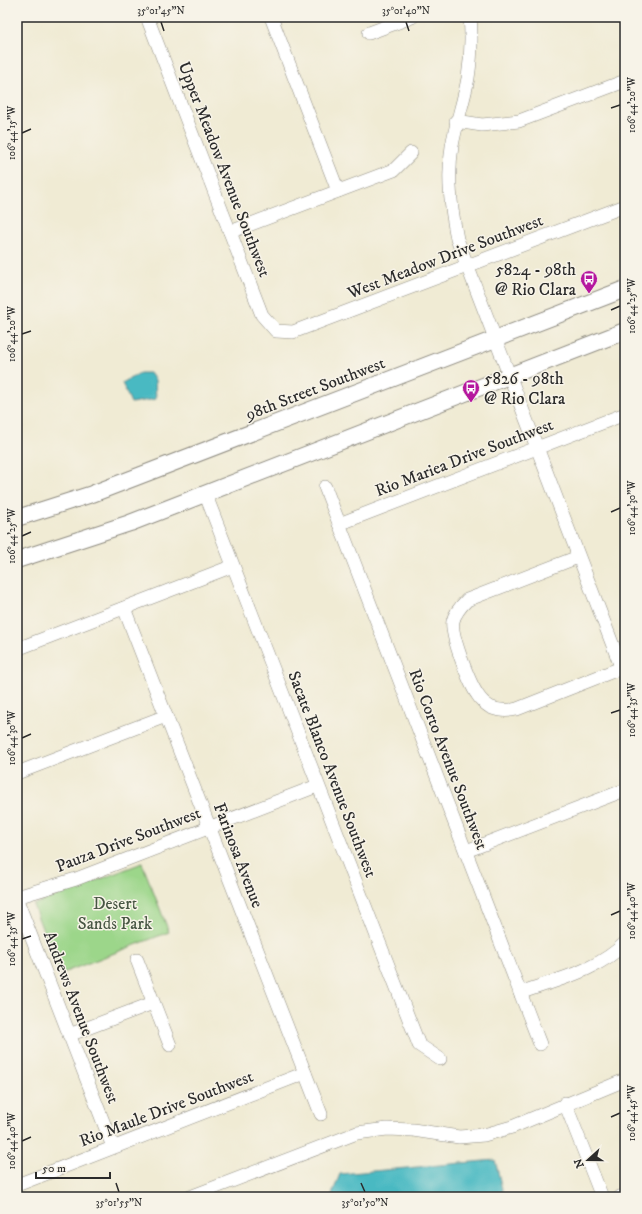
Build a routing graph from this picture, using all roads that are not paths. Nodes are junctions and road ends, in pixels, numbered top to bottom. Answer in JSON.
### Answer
{"nodes":[{"id":1,"x":147,"y":17,"type":"edge"},
{"id":2,"x":271,"y":17,"type":"edge"},
{"id":3,"x":412,"y":17,"type":"edge"},
{"id":4,"x":470,"y":17,"type":"edge"},
{"id":5,"x":397,"y":20,"type":"edge"},
{"id":6,"x":369,"y":33,"type":"dead end"},
{"id":7,"x":625,"y":81,"type":"edge"},
{"id":8,"x":456,"y":121,"type":"junction"},
{"id":9,"x":411,"y":153,"type":"dead end"},
{"id":10,"x":338,"y":191,"type":"junction"},
{"id":11,"x":625,"y":206,"type":"edge"},
{"id":12,"x":230,"y":232,"type":"junction"},
{"id":13,"x":467,"y":267,"type":"junction"},
{"id":14,"x":625,"y":289,"type":"edge"},
{"id":15,"x":276,"y":331,"type":"joint"},
{"id":16,"x":625,"y":331,"type":"edge"},
{"id":17,"x":494,"y":339,"type":"junction"},
{"id":18,"x":509,"y":377,"type":"junction"},
{"id":19,"x":625,"y":414,"type":"edge"},
{"id":20,"x":536,"y":447,"type":"junction"},
{"id":21,"x":325,"y":487,"type":"dead end"},
{"id":22,"x":205,"y":493,"type":"junction"},
{"id":23,"x":17,"y":518,"type":"edge"},
{"id":24,"x":339,"y":524,"type":"junction"},
{"id":25,"x":578,"y":557,"type":"junction"},
{"id":26,"x":17,"y":560,"type":"edge"},
{"id":27,"x":233,"y":566,"type":"junction"},
{"id":28,"x":124,"y":608,"type":"junction"},
{"id":29,"x":17,"y":649,"type":"edge"},
{"id":30,"x":623,"y":673,"type":"edge"},
{"id":31,"x":166,"y":716,"type":"junction"},
{"id":32,"x":17,"y":773,"type":"edge"},
{"id":33,"x":318,"y":786,"type":"junction"},
{"id":34,"x":625,"y":790,"type":"edge"},
{"id":35,"x":208,"y":828,"type":"junction"},
{"id":36,"x":466,"y":851,"type":"junction"},
{"id":37,"x":17,"y":898,"type":"edge"},
{"id":38,"x":625,"y":943,"type":"edge"},
{"id":39,"x":137,"y":960,"type":"dead end"},
{"id":40,"x":520,"y":993,"type":"junction"},
{"id":41,"x":153,"y":1003,"type":"junction"},
{"id":42,"x":69,"y":1035,"type":"junction"},
{"id":43,"x":540,"y":1044,"type":"dead end"},
{"id":44,"x":170,"y":1045,"type":"dead end"},
{"id":45,"x":440,"y":1059,"type":"dead end"},
{"id":46,"x":305,"y":1073,"type":"junction"},
{"id":47,"x":625,"y":1080,"type":"edge"},
{"id":48,"x":565,"y":1103,"type":"junction"},
{"id":49,"x":321,"y":1114,"type":"dead end"},
{"id":50,"x":113,"y":1147,"type":"junction"},
{"id":51,"x":17,"y":1185,"type":"edge"},
{"id":52,"x":625,"y":1195,"type":"edge"},
{"id":53,"x":190,"y":1197,"type":"edge"},
{"id":54,"x":602,"y":1197,"type":"edge"},
{"id":55,"x":620,"y":1197,"type":"edge"}],
"edges":[{"from":1,"to":12,"type":"street","name":"Upper Meadow Avenue Southwest"},
{"from":2,"to":10,"type":"street"},
{"from":3,"to":5,"type":"street"},
{"from":4,"to":8,"type":"street"},
{"from":5,"to":6,"type":"street"},
{"from":7,"to":8,"type":"street"},
{"from":8,"to":13,"type":"street"},
{"from":9,"to":10,"type":"street"},
{"from":10,"to":12,"type":"street"},
{"from":11,"to":13,"type":"street","name":"West Meadow Drive Southwest"},
{"from":12,"to":15,"type":"street","name":"Upper Meadow Avenue Southwest"},
{"from":13,"to":15,"type":"street","name":"West Meadow Drive Southwest"},
{"from":13,"to":17,"type":"street"},
{"from":14,"to":17,"type":"main road","name":"98th Street Southwest"},
{"from":16,"to":18,"type":"main road"},
{"from":17,"to":18,"type":"street"},
{"from":17,"to":23,"type":"main road","name":"98th Street Southwest"},
{"from":18,"to":20,"type":"street"},
{"from":18,"to":22,"type":"main road"},
{"from":19,"to":20,"type":"street","name":"Rio Mariea Drive Southwest"},
{"from":20,"to":24,"type":"street","name":"Rio Mariea Drive Southwest"},
{"from":20,"to":25,"type":"street"},
{"from":21,"to":24,"type":"street","name":"Rio Corto Avenue Southwest"},
{"from":22,"to":26,"type":"main road"},
{"from":22,"to":27,"type":"street","name":"Sacate Blanco Avenue Southwest"},
{"from":24,"to":36,"type":"street","name":"Rio Corto Avenue Southwest"},
{"from":25,"to":30,"type":"street"},
{"from":25,"to":30,"type":"street"},
{"from":27,"to":28,"type":"street"},
{"from":27,"to":33,"type":"street","name":"Sacate Blanco Avenue Southwest"},
{"from":28,"to":29,"type":"street"},
{"from":28,"to":31,"type":"street","name":"Farinosa Avenue"},
{"from":31,"to":32,"type":"street"},
{"from":31,"to":35,"type":"street","name":"Farinosa Avenue"},
{"from":33,"to":35,"type":"street","name":"Pauza Drive Southwest"},
{"from":33,"to":45,"type":"street","name":"Sacate Blanco Avenue Southwest"},
{"from":34,"to":36,"type":"street"},
{"from":35,"to":37,"type":"street","name":"Pauza Drive Southwest"},
{"from":35,"to":46,"type":"street","name":"Farinosa Avenue"},
{"from":36,"to":40,"type":"street","name":"Rio Corto Avenue Southwest"},
{"from":37,"to":42,"type":"street","name":"Andrews Avenue Southwest"},
{"from":38,"to":40,"type":"street"},
{"from":39,"to":41,"type":"street"},
{"from":40,"to":43,"type":"street","name":"Rio Corto Avenue Southwest"},
{"from":41,"to":42,"type":"street"},
{"from":41,"to":44,"type":"street"},
{"from":42,"to":50,"type":"street","name":"Andrews Avenue Southwest"},
{"from":46,"to":49,"type":"street","name":"Farinosa Avenue"},
{"from":46,"to":50,"type":"street","name":"Rio Maule Drive Southwest"},
{"from":47,"to":48,"type":"street"},
{"from":48,"to":53,"type":"street"},
{"from":48,"to":54,"type":"street"},
{"from":50,"to":51,"type":"street","name":"Rio Maule Drive Southwest"},
{"from":52,"to":55,"type":"street"}]}
